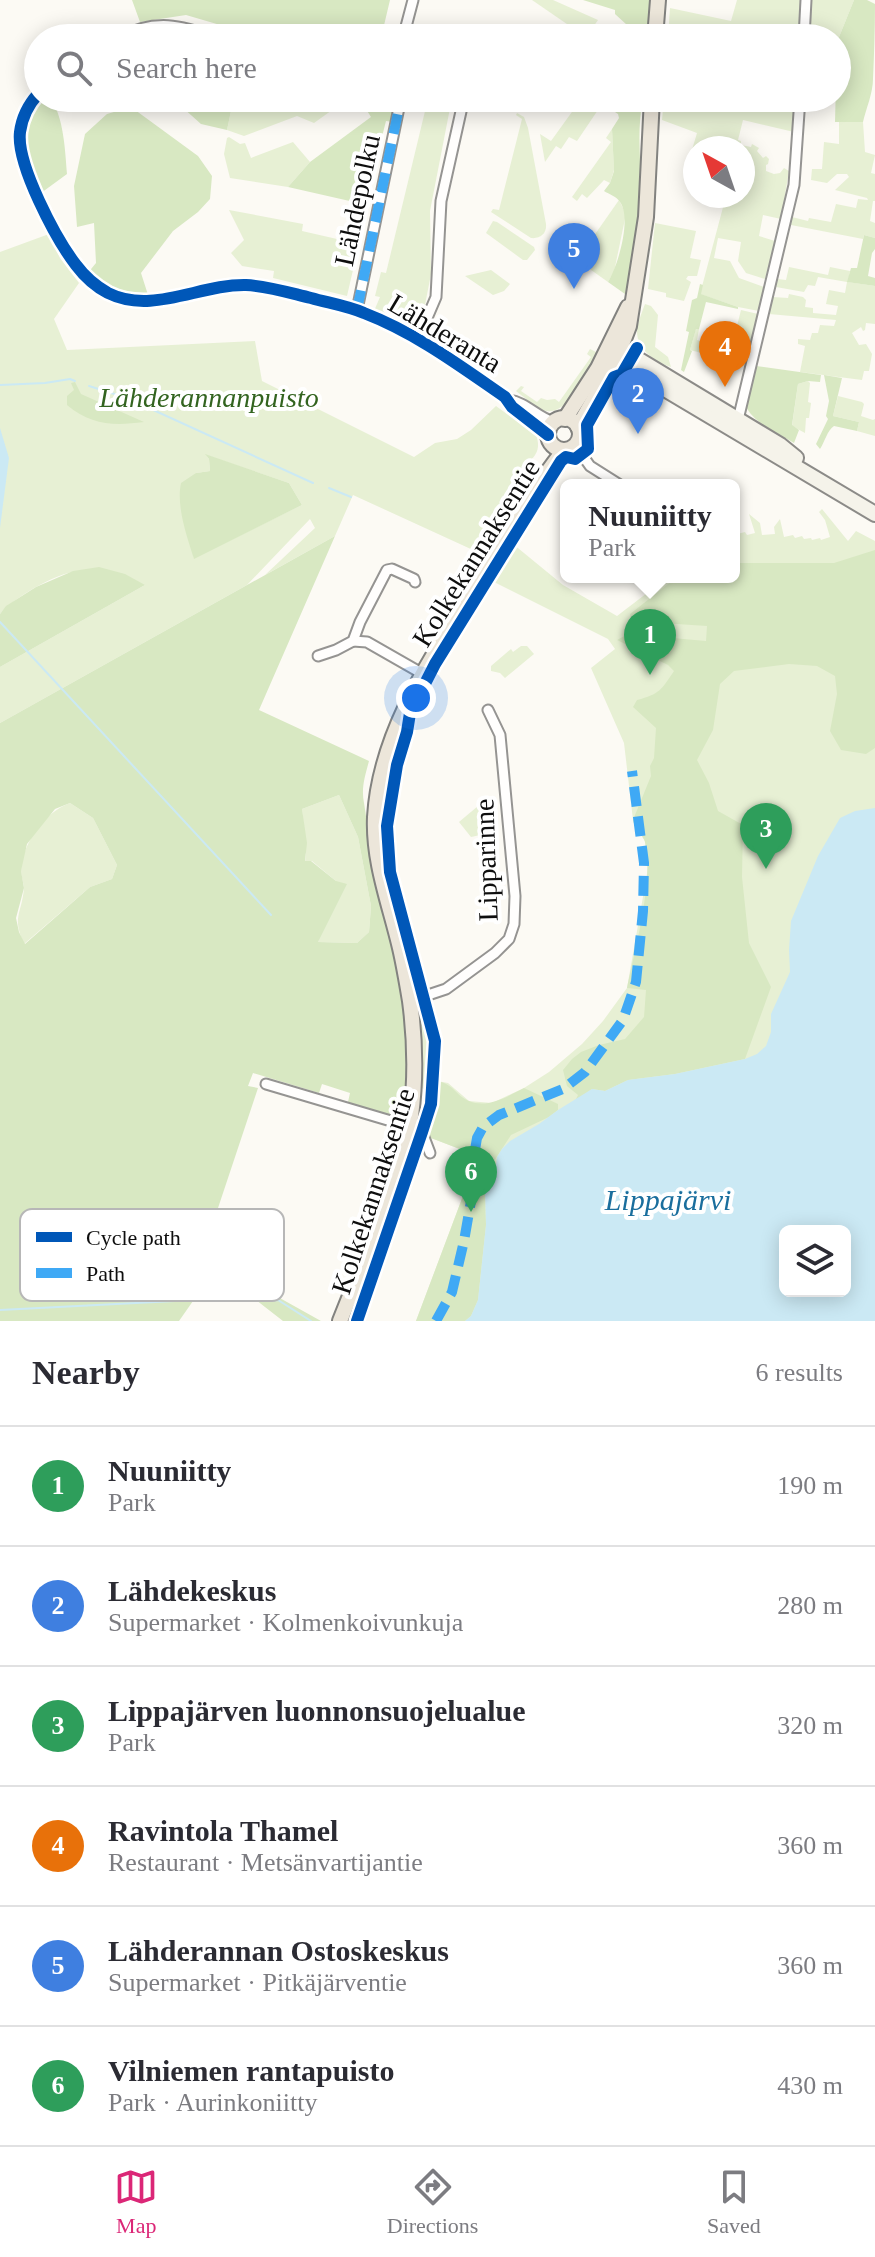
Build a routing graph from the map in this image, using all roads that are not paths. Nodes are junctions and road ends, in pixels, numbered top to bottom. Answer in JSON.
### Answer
{"nodes":[{"id":1,"x":413,"y":0,"type":"edge"},
{"id":2,"x":658,"y":0,"type":"edge"},
{"id":3,"x":806,"y":0,"type":"edge"},
{"id":4,"x":407,"y":24,"type":"edge"},
{"id":5,"x":656,"y":24,"type":"edge"},
{"id":6,"x":805,"y":24,"type":"edge"},
{"id":7,"x":25,"y":112,"type":"edge"},
{"id":8,"x":398,"y":112,"type":"edge"},
{"id":9,"x":461,"y":112,"type":"edge"},
{"id":10,"x":651,"y":112,"type":"edge"},
{"id":11,"x":799,"y":112,"type":"edge"},
{"id":12,"x":357,"y":310,"type":"junction"},
{"id":13,"x":415,"y":336,"type":"junction"},
{"id":14,"x":615,"y":353,"type":"junction"},
{"id":15,"x":737,"y":425,"type":"junction"},
{"id":16,"x":560,"y":436,"type":"junction"},
{"id":17,"x":611,"y":479,"type":"edge"},
{"id":18,"x":875,"y":503,"type":"edge"},
{"id":19,"x":875,"y":514,"type":"edge"},
{"id":20,"x":415,"y":582,"type":"dead end"},
{"id":21,"x":353,"y":641,"type":"junction"},
{"id":22,"x":318,"y":656,"type":"dead end"},
{"id":23,"x":423,"y":674,"type":"junction"},
{"id":24,"x":488,"y":710,"type":"dead end"},
{"id":25,"x":410,"y":1001,"type":"junction"},
{"id":26,"x":266,"y":1084,"type":"dead end"},
{"id":27,"x":409,"y":1127,"type":"junction"},
{"id":28,"x":430,"y":1153,"type":"dead end"},
{"id":29,"x":341,"y":1319,"type":"edge"}],
"edges":[{"from":1,"to":4,"type":"street"},
{"from":2,"to":5,"type":"main road"},
{"from":3,"to":6,"type":"street"},
{"from":7,"to":12,"type":"street","name":"Lähderanta"},
{"from":8,"to":12,"type":"street","name":"Lähdepolku"},
{"from":9,"to":13,"type":"street","name":"Lähderanta"},
{"from":10,"to":14,"type":"main road"},
{"from":11,"to":15,"type":"street"},
{"from":12,"to":13,"type":"street","name":"Lähderanta"},
{"from":13,"to":16,"type":"street","name":"Lähderanta"},
{"from":14,"to":15,"type":"main road"},
{"from":14,"to":16,"type":"main road","name":"Kolkekannaksentie"},
{"from":14,"to":16,"type":"main road"},
{"from":15,"to":18,"type":"main road"},
{"from":15,"to":19,"type":"main road"},
{"from":16,"to":17,"type":"street","name":"Lähderanta"},
{"from":16,"to":23,"type":"main road","name":"Kolkekannaksentie"},
{"from":20,"to":21,"type":"street"},
{"from":21,"to":22,"type":"street"},
{"from":21,"to":23,"type":"street"},
{"from":23,"to":25,"type":"main road","name":"Kolkekannaksentie"},
{"from":24,"to":25,"type":"street","name":"Lipparinne"},
{"from":25,"to":27,"type":"main road","name":"Kolkekannaksentie"},
{"from":26,"to":27,"type":"street"},
{"from":27,"to":28,"type":"street"},
{"from":27,"to":29,"type":"main road","name":"Kolkekannaksentie"}]}
